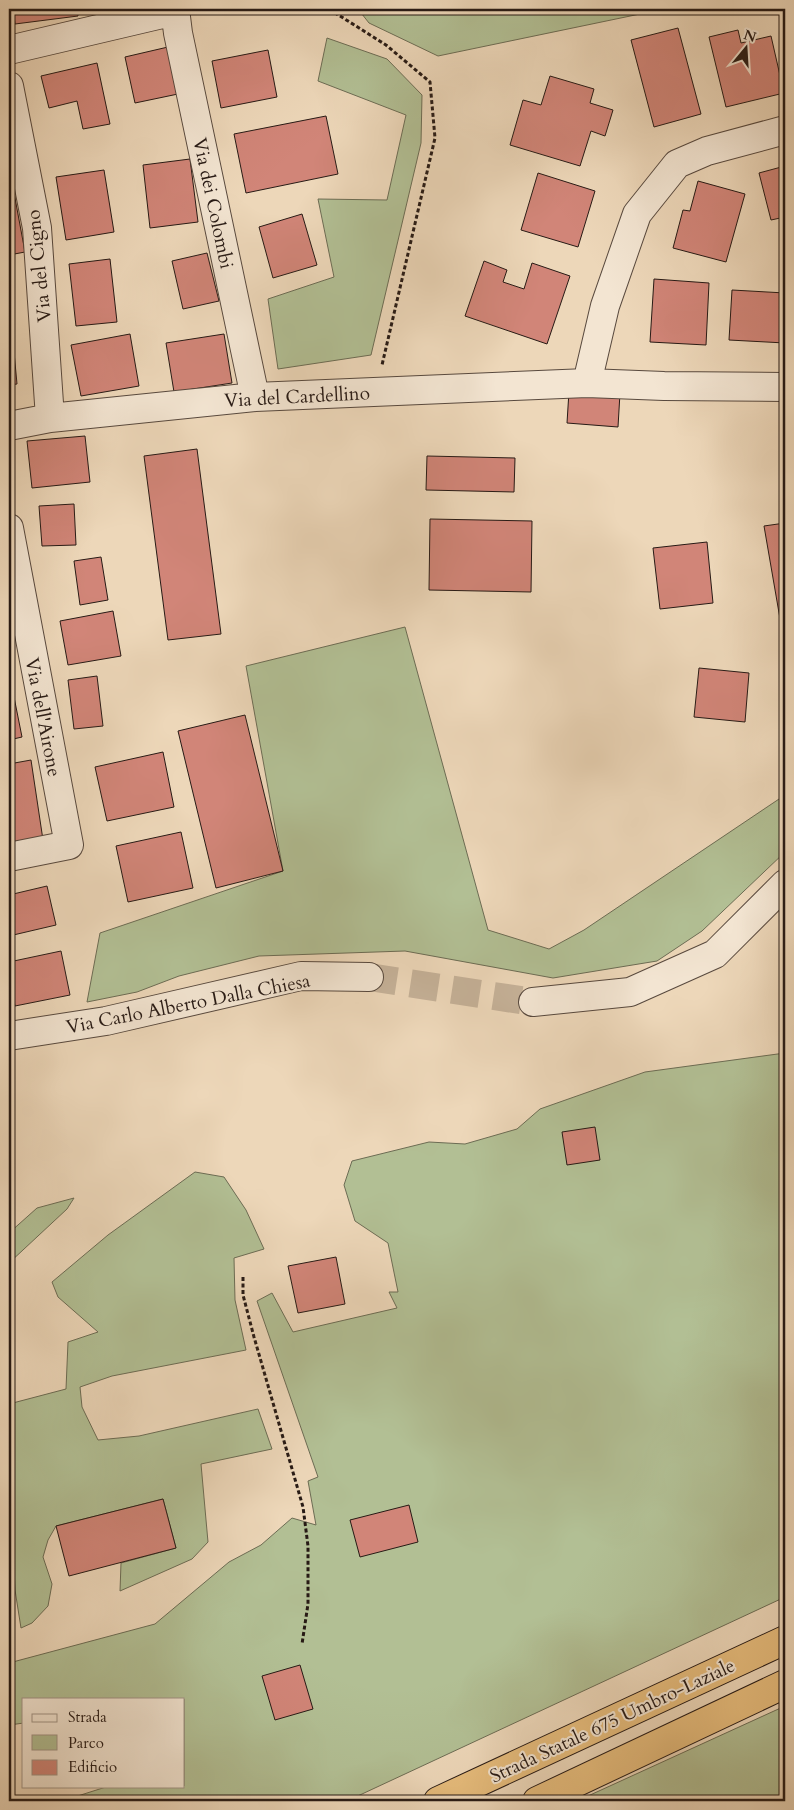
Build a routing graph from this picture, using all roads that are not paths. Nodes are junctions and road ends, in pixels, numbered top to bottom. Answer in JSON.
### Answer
{"nodes":[{"id":1,"x":175,"y":10,"type":"edge"},
{"id":2,"x":9,"y":50,"type":"edge"},
{"id":3,"x":9,"y":86,"type":"edge"},
{"id":4,"x":785,"y":130,"type":"edge"},
{"id":5,"x":587,"y":383,"type":"junction"},
{"id":6,"x":785,"y":387,"type":"edge"},
{"id":7,"x":256,"y":397,"type":"junction"},
{"id":8,"x":50,"y":418,"type":"junction"},
{"id":9,"x":9,"y":426,"type":"edge"},
{"id":10,"x":9,"y":528,"type":"edge"},
{"id":11,"x":9,"y":858,"type":"edge"},
{"id":12,"x":785,"y":884,"type":"edge"},
{"id":13,"x":369,"y":977,"type":"tunnel mouth"},
{"id":14,"x":533,"y":1002,"type":"tunnel mouth"},
{"id":15,"x":9,"y":1036,"type":"edge"},
{"id":16,"x":785,"y":1640,"type":"edge"},
{"id":17,"x":785,"y":1684,"type":"edge"},
{"id":18,"x":438,"y":1801,"type":"edge"},
{"id":19,"x":537,"y":1801,"type":"edge"}],
"edges":[{"from":1,"to":2,"type":"street"},
{"from":1,"to":7,"type":"street","name":"Via dei Colombi"},
{"from":3,"to":8,"type":"street","name":"Via del Cigno"},
{"from":4,"to":5,"type":"street"},
{"from":5,"to":6,"type":"street","name":"Via del Cardellino"},
{"from":5,"to":7,"type":"street","name":"Via del Cardellino"},
{"from":7,"to":8,"type":"street","name":"Via del Cardellino"},
{"from":8,"to":9,"type":"street","name":"Via del Cardellino"},
{"from":10,"to":11,"type":"street","name":"Via dell'Airone"},
{"from":12,"to":14,"type":"street"},
{"from":13,"to":15,"type":"street","name":"Via Carlo Alberto Dalla Chiesa"},
{"from":16,"to":18,"type":"highway","name":"Strada Statale 675 Umbro-Laziale"},
{"from":17,"to":19,"type":"highway"}]}
